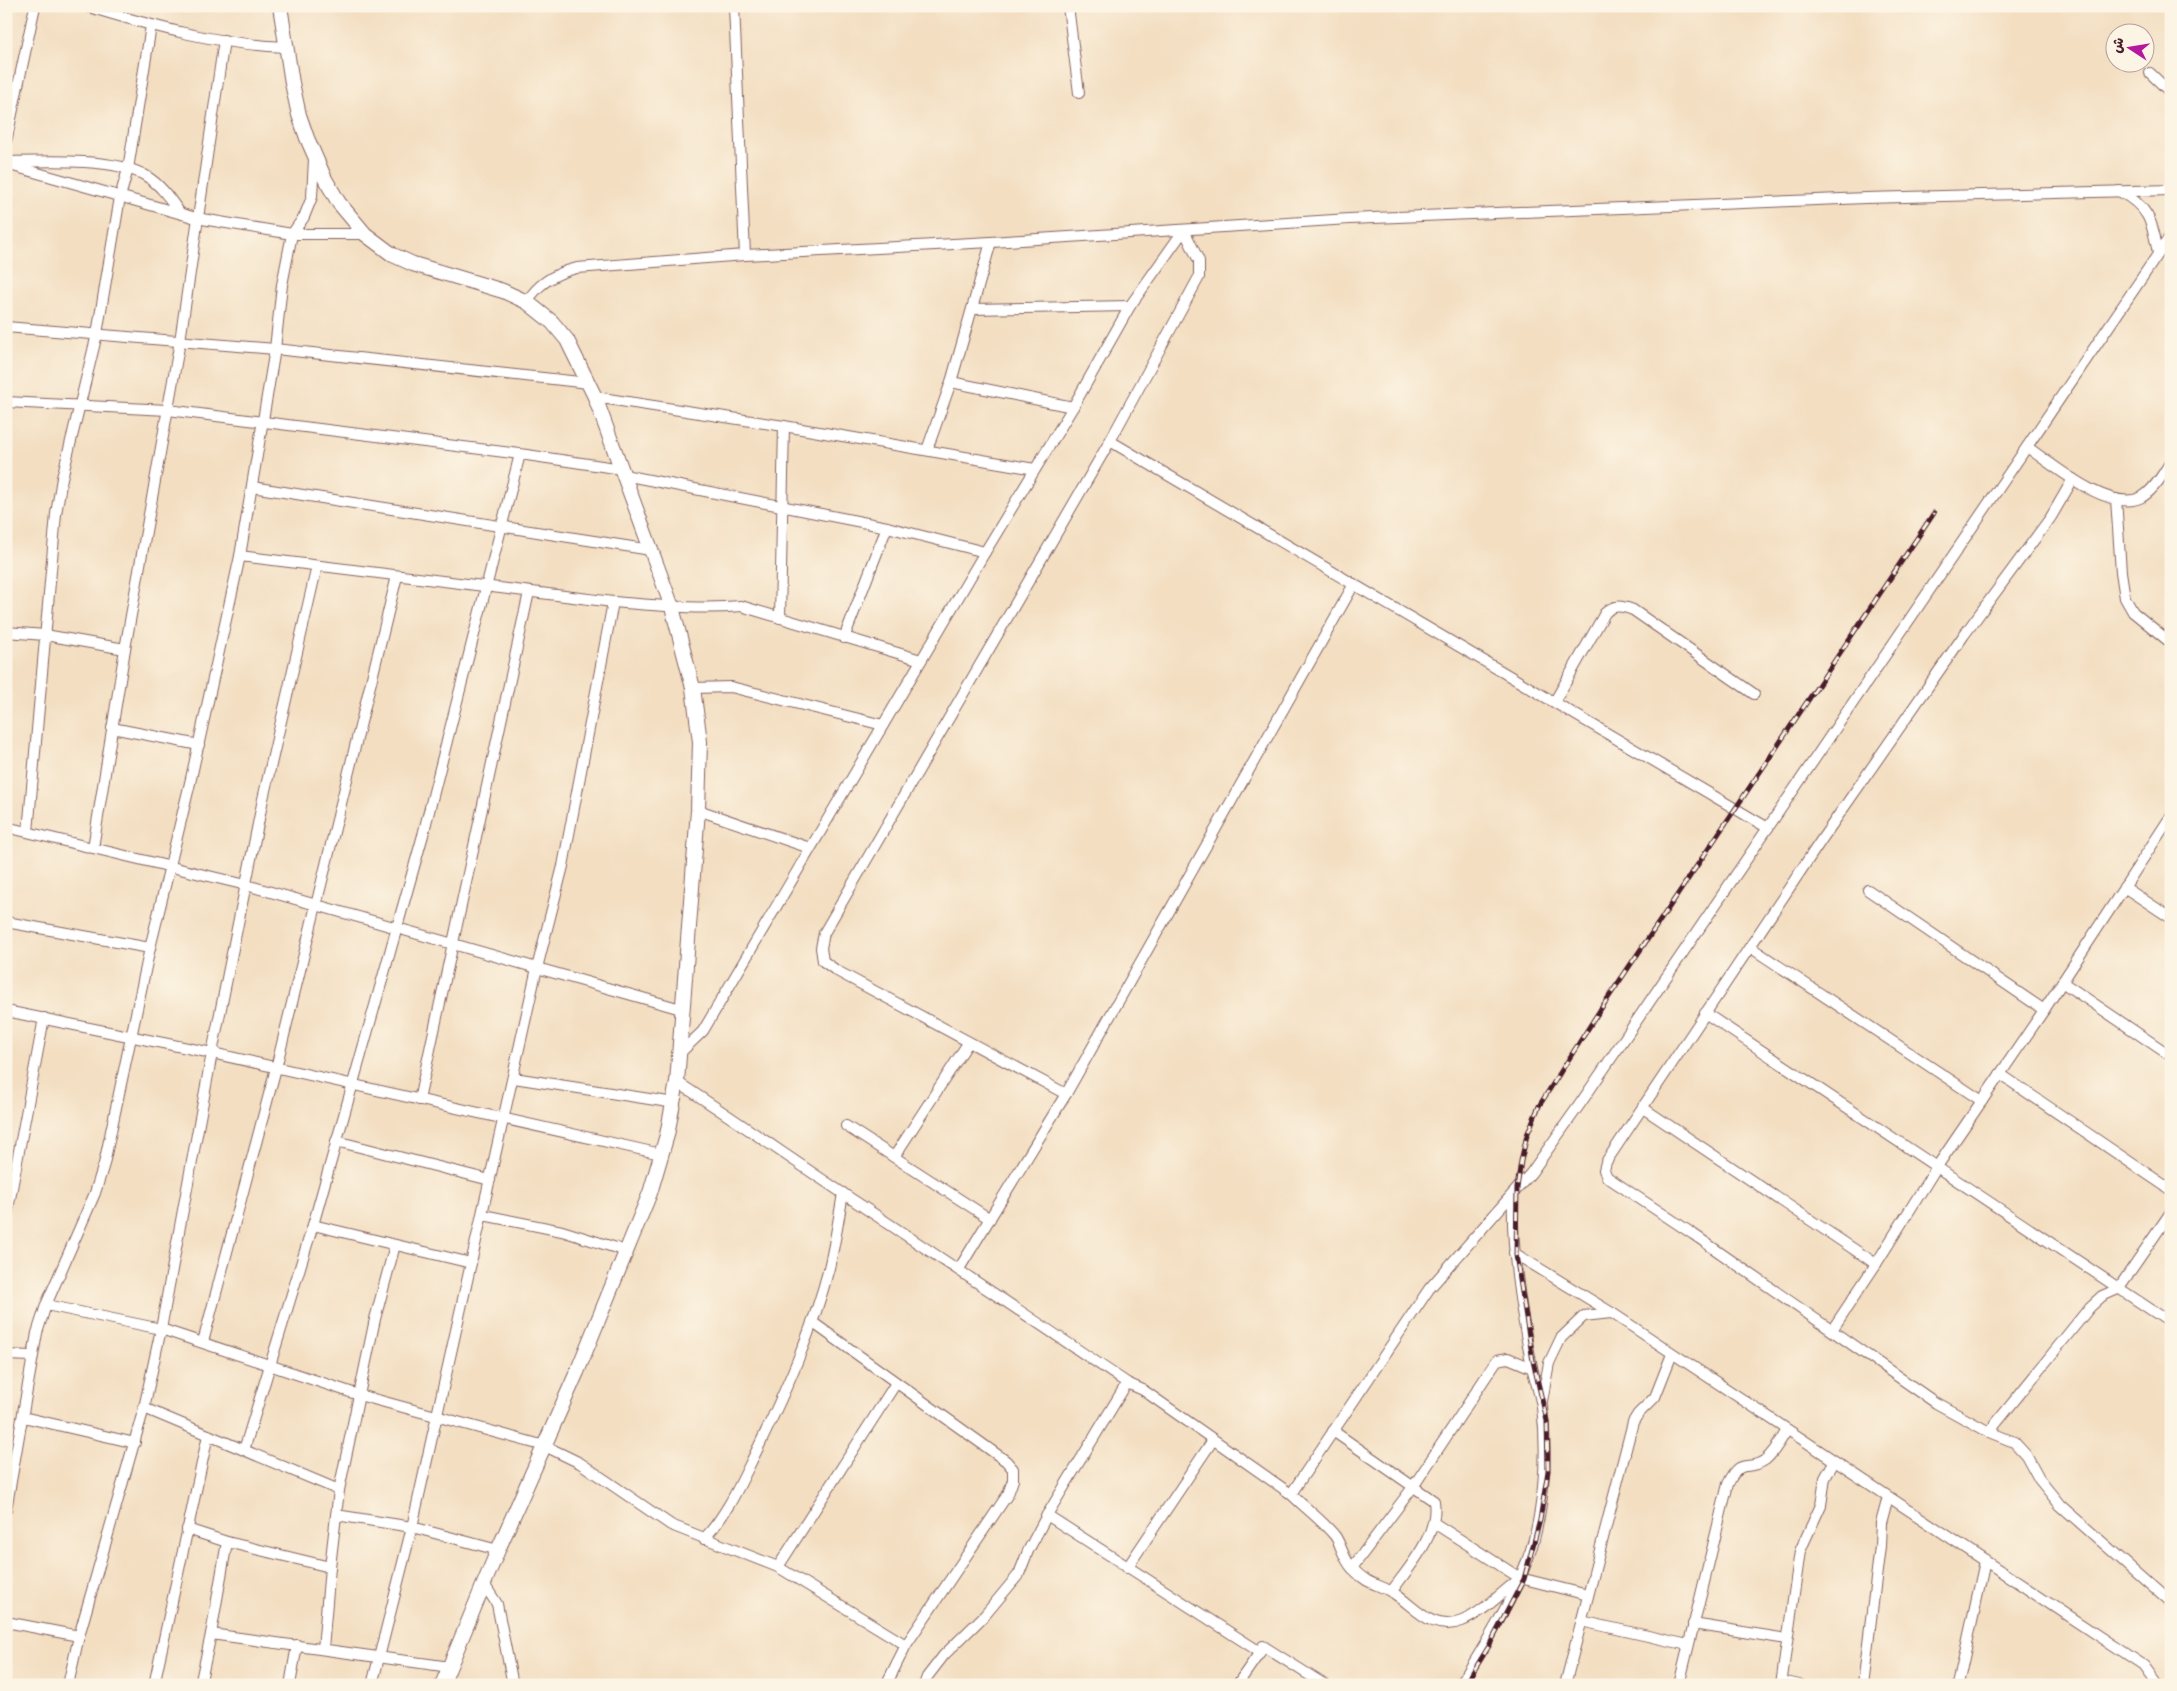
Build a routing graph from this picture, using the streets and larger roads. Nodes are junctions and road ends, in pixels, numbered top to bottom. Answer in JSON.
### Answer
{"nodes":[{"id":1,"x":35,"y":6,"type":"edge"},
{"id":2,"x":86,"y":6,"type":"edge"},
{"id":3,"x":280,"y":6,"type":"edge"},
{"id":4,"x":734,"y":6,"type":"edge"},
{"id":5,"x":1068,"y":6,"type":"edge"},
{"id":6,"x":151,"y":26,"type":"junction"},
{"id":7,"x":224,"y":40,"type":"junction"},
{"id":8,"x":287,"y":48,"type":"junction"},
{"id":9,"x":2150,"y":73,"type":"dead end"},
{"id":10,"x":1079,"y":93,"type":"dead end"},
{"id":11,"x":2171,"y":93,"type":"edge"},
{"id":12,"x":6,"y":142,"type":"edge"},
{"id":13,"x":314,"y":156,"type":"junction"},
{"id":14,"x":6,"y":163,"type":"edge"},
{"id":15,"x":128,"y":169,"type":"junction"},
{"id":16,"x":2116,"y":190,"type":"junction"},
{"id":17,"x":2171,"y":190,"type":"edge"},
{"id":18,"x":120,"y":197,"type":"junction"},
{"id":19,"x":180,"y":213,"type":"junction"},
{"id":20,"x":196,"y":218,"type":"junction"},
{"id":21,"x":1184,"y":230,"type":"junction"},
{"id":22,"x":292,"y":234,"type":"junction"},
{"id":23,"x":365,"y":234,"type":"junction"},
{"id":24,"x":2171,"y":235,"type":"edge"},
{"id":25,"x":991,"y":242,"type":"junction"},
{"id":26,"x":2158,"y":252,"type":"junction"},
{"id":27,"x":744,"y":255,"type":"junction"},
{"id":28,"x":527,"y":302,"type":"junction"},
{"id":29,"x":1130,"y":306,"type":"junction"},
{"id":30,"x":974,"y":308,"type":"junction"},
{"id":31,"x":6,"y":328,"type":"edge"},
{"id":32,"x":97,"y":334,"type":"junction"},
{"id":33,"x":180,"y":341,"type":"junction"},
{"id":34,"x":275,"y":349,"type":"junction"},
{"id":35,"x":951,"y":382,"type":"junction"},
{"id":36,"x":589,"y":383,"type":"junction"},
{"id":37,"x":595,"y":397,"type":"junction"},
{"id":38,"x":6,"y":402,"type":"edge"},
{"id":39,"x":79,"y":406,"type":"junction"},
{"id":40,"x":1073,"y":407,"type":"junction"},
{"id":41,"x":168,"y":410,"type":"junction"},
{"id":42,"x":263,"y":423,"type":"junction"},
{"id":43,"x":784,"y":426,"type":"junction"},
{"id":44,"x":1110,"y":441,"type":"junction"},
{"id":45,"x":2027,"y":447,"type":"junction"},
{"id":46,"x":927,"y":450,"type":"junction"},
{"id":47,"x":520,"y":454,"type":"junction"},
{"id":48,"x":2171,"y":461,"type":"edge"},
{"id":49,"x":1035,"y":469,"type":"junction"},
{"id":50,"x":623,"y":472,"type":"junction"},
{"id":51,"x":2073,"y":480,"type":"junction"},
{"id":52,"x":252,"y":487,"type":"junction"},
{"id":53,"x":2116,"y":500,"type":"junction"},
{"id":54,"x":782,"y":505,"type":"junction"},
{"id":55,"x":502,"y":526,"type":"junction"},
{"id":56,"x":887,"y":527,"type":"junction"},
{"id":57,"x":651,"y":550,"type":"junction"},
{"id":58,"x":986,"y":552,"type":"junction"},
{"id":59,"x":240,"y":556,"type":"junction"},
{"id":60,"x":317,"y":566,"type":"junction"},
{"id":61,"x":397,"y":576,"type":"junction"},
{"id":62,"x":1354,"y":584,"type":"junction"},
{"id":63,"x":487,"y":587,"type":"junction"},
{"id":64,"x":529,"y":592,"type":"junction"},
{"id":65,"x":613,"y":602,"type":"junction"},
{"id":66,"x":672,"y":607,"type":"junction"},
{"id":67,"x":780,"y":618,"type":"junction"},
{"id":68,"x":6,"y":632,"type":"edge"},
{"id":69,"x":45,"y":635,"type":"junction"},
{"id":70,"x":844,"y":638,"type":"junction"},
{"id":71,"x":2171,"y":643,"type":"edge"},
{"id":72,"x":125,"y":649,"type":"junction"},
{"id":73,"x":921,"y":660,"type":"junction"},
{"id":74,"x":694,"y":688,"type":"junction"},
{"id":75,"x":1754,"y":694,"type":"dead end"},
{"id":76,"x":1555,"y":701,"type":"junction"},
{"id":77,"x":883,"y":725,"type":"junction"},
{"id":78,"x":112,"y":728,"type":"junction"},
{"id":79,"x":199,"y":745,"type":"junction"},
{"id":80,"x":698,"y":810,"type":"junction"},
{"id":81,"x":2171,"y":816,"type":"edge"},
{"id":82,"x":6,"y":827,"type":"edge"},
{"id":83,"x":1768,"y":828,"type":"junction"},
{"id":84,"x":28,"y":832,"type":"junction"},
{"id":85,"x":93,"y":848,"type":"junction"},
{"id":86,"x":810,"y":848,"type":"junction"},
{"id":87,"x":170,"y":866,"type":"junction"},
{"id":88,"x":246,"y":885,"type":"junction"},
{"id":89,"x":2124,"y":887,"type":"junction"},
{"id":90,"x":1868,"y":890,"type":"dead end"},
{"id":91,"x":316,"y":906,"type":"junction"},
{"id":92,"x":2171,"y":918,"type":"edge"},
{"id":93,"x":6,"y":922,"type":"edge"},
{"id":94,"x":396,"y":927,"type":"junction"},
{"id":95,"x":452,"y":943,"type":"junction"},
{"id":96,"x":1750,"y":946,"type":"junction"},
{"id":97,"x":150,"y":948,"type":"junction"},
{"id":98,"x":537,"y":968,"type":"junction"},
{"id":99,"x":2062,"y":982,"type":"junction"},
{"id":100,"x":681,"y":1009,"type":"junction"},
{"id":101,"x":2044,"y":1010,"type":"junction"},
{"id":102,"x":6,"y":1011,"type":"edge"},
{"id":103,"x":1705,"y":1013,"type":"junction"},
{"id":104,"x":44,"y":1018,"type":"junction"},
{"id":105,"x":132,"y":1036,"type":"junction"},
{"id":106,"x":968,"y":1043,"type":"junction"},
{"id":107,"x":212,"y":1053,"type":"junction"},
{"id":108,"x":680,"y":1053,"type":"junction"},
{"id":109,"x":2171,"y":1056,"type":"edge"},
{"id":110,"x":276,"y":1068,"type":"junction"},
{"id":111,"x":2000,"y":1074,"type":"junction"},
{"id":112,"x":514,"y":1078,"type":"junction"},
{"id":113,"x":677,"y":1082,"type":"junction"},
{"id":114,"x":352,"y":1086,"type":"junction"},
{"id":115,"x":1066,"y":1094,"type":"junction"},
{"id":116,"x":419,"y":1100,"type":"junction"},
{"id":117,"x":1982,"y":1101,"type":"junction"},
{"id":118,"x":675,"y":1103,"type":"junction"},
{"id":119,"x":1643,"y":1108,"type":"junction"},
{"id":120,"x":504,"y":1120,"type":"junction"},
{"id":121,"x":846,"y":1126,"type":"dead end"},
{"id":122,"x":336,"y":1142,"type":"junction"},
{"id":123,"x":661,"y":1154,"type":"junction"},
{"id":124,"x":894,"y":1157,"type":"junction"},
{"id":125,"x":1936,"y":1168,"type":"junction"},
{"id":126,"x":490,"y":1180,"type":"junction"},
{"id":127,"x":2171,"y":1190,"type":"edge"},
{"id":128,"x":844,"y":1193,"type":"junction"},
{"id":129,"x":1513,"y":1194,"type":"junction"},
{"id":130,"x":2171,"y":1212,"type":"edge"},
{"id":131,"x":483,"y":1215,"type":"junction"},
{"id":132,"x":990,"y":1219,"type":"junction"},
{"id":133,"x":6,"y":1220,"type":"edge"},
{"id":134,"x":313,"y":1225,"type":"junction"},
{"id":135,"x":394,"y":1245,"type":"junction"},
{"id":136,"x":626,"y":1251,"type":"junction"},
{"id":137,"x":1514,"y":1253,"type":"junction"},
{"id":138,"x":471,"y":1263,"type":"junction"},
{"id":139,"x":1876,"y":1264,"type":"junction"},
{"id":140,"x":959,"y":1269,"type":"junction"},
{"id":141,"x":2118,"y":1289,"type":"junction"},
{"id":142,"x":46,"y":1304,"type":"junction"},
{"id":143,"x":1612,"y":1314,"type":"junction"},
{"id":144,"x":812,"y":1322,"type":"junction"},
{"id":145,"x":2171,"y":1323,"type":"edge"},
{"id":146,"x":161,"y":1329,"type":"junction"},
{"id":147,"x":1832,"y":1330,"type":"junction"},
{"id":148,"x":203,"y":1342,"type":"junction"},
{"id":149,"x":1672,"y":1354,"type":"junction"},
{"id":150,"x":6,"y":1355,"type":"edge"},
{"id":151,"x":32,"y":1356,"type":"junction"},
{"id":152,"x":270,"y":1364,"type":"junction"},
{"id":153,"x":1532,"y":1368,"type":"junction"},
{"id":154,"x":896,"y":1383,"type":"junction"},
{"id":155,"x":1127,"y":1384,"type":"junction"},
{"id":156,"x":359,"y":1395,"type":"junction"},
{"id":157,"x":1542,"y":1406,"type":"junction"},
{"id":158,"x":144,"y":1408,"type":"junction"},
{"id":159,"x":23,"y":1417,"type":"junction"},
{"id":160,"x":438,"y":1418,"type":"junction"},
{"id":161,"x":1787,"y":1430,"type":"junction"},
{"id":162,"x":1334,"y":1431,"type":"junction"},
{"id":163,"x":1989,"y":1432,"type":"junction"},
{"id":164,"x":208,"y":1435,"type":"junction"},
{"id":165,"x":1213,"y":1440,"type":"junction"},
{"id":166,"x":135,"y":1443,"type":"junction"},
{"id":167,"x":545,"y":1446,"type":"junction"},
{"id":168,"x":244,"y":1450,"type":"junction"},
{"id":169,"x":1834,"y":1462,"type":"junction"},
{"id":170,"x":9,"y":1475,"type":"edge"},
{"id":171,"x":1413,"y":1487,"type":"junction"},
{"id":172,"x":339,"y":1490,"type":"junction"},
{"id":173,"x":1291,"y":1494,"type":"junction"},
{"id":174,"x":1888,"y":1498,"type":"junction"},
{"id":175,"x":6,"y":1510,"type":"edge"},
{"id":176,"x":336,"y":1515,"type":"junction"},
{"id":177,"x":1047,"y":1515,"type":"junction"},
{"id":178,"x":1434,"y":1523,"type":"junction"},
{"id":179,"x":412,"y":1527,"type":"junction"},
{"id":180,"x":187,"y":1529,"type":"junction"},
{"id":181,"x":704,"y":1538,"type":"junction"},
{"id":182,"x":227,"y":1542,"type":"junction"},
{"id":183,"x":498,"y":1550,"type":"junction"},
{"id":184,"x":1985,"y":1561,"type":"junction"},
{"id":185,"x":330,"y":1567,"type":"junction"},
{"id":186,"x":778,"y":1567,"type":"junction"},
{"id":187,"x":1127,"y":1568,"type":"junction"},
{"id":188,"x":1352,"y":1568,"type":"junction"},
{"id":189,"x":1520,"y":1578,"type":"junction"},
{"id":190,"x":484,"y":1584,"type":"junction"},
{"id":191,"x":1392,"y":1592,"type":"junction"},
{"id":192,"x":1588,"y":1595,"type":"junction"},
{"id":193,"x":2171,"y":1603,"type":"edge"},
{"id":194,"x":1581,"y":1621,"type":"junction"},
{"id":195,"x":6,"y":1622,"type":"edge"},
{"id":196,"x":1693,"y":1624,"type":"junction"},
{"id":197,"x":212,"y":1634,"type":"junction"},
{"id":198,"x":79,"y":1636,"type":"junction"},
{"id":199,"x":1787,"y":1639,"type":"junction"},
{"id":200,"x":297,"y":1645,"type":"junction"},
{"id":201,"x":906,"y":1645,"type":"junction"},
{"id":202,"x":1688,"y":1645,"type":"junction"},
{"id":203,"x":323,"y":1649,"type":"junction"},
{"id":204,"x":1260,"y":1652,"type":"junction"},
{"id":205,"x":379,"y":1657,"type":"junction"},
{"id":206,"x":450,"y":1666,"type":"junction"},
{"id":207,"x":1781,"y":1683,"type":"edge"},
{"id":208,"x":68,"y":1685,"type":"edge"},
{"id":209,"x":154,"y":1685,"type":"edge"},
{"id":210,"x":200,"y":1685,"type":"edge"},
{"id":211,"x":290,"y":1685,"type":"edge"},
{"id":212,"x":372,"y":1685,"type":"edge"},
{"id":213,"x":442,"y":1685,"type":"edge"},
{"id":214,"x":513,"y":1685,"type":"edge"},
{"id":215,"x":886,"y":1685,"type":"edge"},
{"id":216,"x":924,"y":1685,"type":"edge"},
{"id":217,"x":1237,"y":1685,"type":"edge"},
{"id":218,"x":1326,"y":1685,"type":"edge"},
{"id":219,"x":1460,"y":1685,"type":"edge"},
{"id":220,"x":1565,"y":1685,"type":"edge"},
{"id":221,"x":1678,"y":1685,"type":"edge"},
{"id":222,"x":1799,"y":1685,"type":"edge"},
{"id":223,"x":1863,"y":1685,"type":"edge"},
{"id":224,"x":1958,"y":1685,"type":"edge"},
{"id":225,"x":2158,"y":1685,"type":"edge"}],
"edges":[{"from":1,"to":12,"type":"street"},
{"from":2,"to":6,"type":"street"},
{"from":3,"to":8,"type":"street"},
{"from":4,"to":27,"type":"street"},
{"from":5,"to":10,"type":"street"},
{"from":6,"to":7,"type":"street"},
{"from":6,"to":15,"type":"street"},
{"from":7,"to":8,"type":"street"},
{"from":7,"to":20,"type":"street"},
{"from":8,"to":13,"type":"street"},
{"from":9,"to":11,"type":"street"},
{"from":13,"to":22,"type":"street"},
{"from":13,"to":23,"type":"street"},
{"from":14,"to":15,"type":"street"},
{"from":14,"to":18,"type":"street"},
{"from":15,"to":18,"type":"street"},
{"from":15,"to":19,"type":"street"},
{"from":16,"to":17,"type":"street"},
{"from":16,"to":21,"type":"street"},
{"from":16,"to":26,"type":"street"},
{"from":18,"to":19,"type":"street"},
{"from":18,"to":32,"type":"street"},
{"from":19,"to":20,"type":"street"},
{"from":20,"to":22,"type":"street"},
{"from":20,"to":33,"type":"street"},
{"from":21,"to":25,"type":"street"},
{"from":21,"to":29,"type":"street"},
{"from":21,"to":44,"type":"street"},
{"from":22,"to":23,"type":"street"},
{"from":22,"to":34,"type":"street"},
{"from":23,"to":28,"type":"street"},
{"from":24,"to":26,"type":"street"},
{"from":25,"to":27,"type":"street"},
{"from":25,"to":30,"type":"street"},
{"from":26,"to":45,"type":"street"},
{"from":27,"to":28,"type":"street"},
{"from":28,"to":36,"type":"street"},
{"from":29,"to":30,"type":"street"},
{"from":29,"to":40,"type":"street"},
{"from":30,"to":35,"type":"street"},
{"from":31,"to":32,"type":"street"},
{"from":32,"to":33,"type":"street"},
{"from":32,"to":39,"type":"street"},
{"from":33,"to":34,"type":"street"},
{"from":33,"to":41,"type":"street"},
{"from":34,"to":36,"type":"street"},
{"from":34,"to":42,"type":"street"},
{"from":35,"to":40,"type":"street"},
{"from":35,"to":46,"type":"street"},
{"from":36,"to":37,"type":"street"},
{"from":37,"to":43,"type":"street"},
{"from":37,"to":50,"type":"street"},
{"from":38,"to":39,"type":"street"},
{"from":39,"to":41,"type":"street"},
{"from":39,"to":69,"type":"street"},
{"from":40,"to":49,"type":"street"},
{"from":41,"to":42,"type":"street"},
{"from":41,"to":72,"type":"street"},
{"from":42,"to":47,"type":"street"},
{"from":42,"to":52,"type":"street"},
{"from":43,"to":46,"type":"street"},
{"from":43,"to":54,"type":"street"},
{"from":44,"to":62,"type":"street"},
{"from":44,"to":106,"type":"street"},
{"from":45,"to":51,"type":"street"},
{"from":45,"to":83,"type":"street"},
{"from":46,"to":49,"type":"street"},
{"from":47,"to":50,"type":"street"},
{"from":47,"to":55,"type":"street"},
{"from":48,"to":53,"type":"street"},
{"from":49,"to":58,"type":"street"},
{"from":50,"to":54,"type":"street"},
{"from":50,"to":57,"type":"street"},
{"from":51,"to":53,"type":"street"},
{"from":51,"to":96,"type":"street"},
{"from":52,"to":55,"type":"street"},
{"from":52,"to":59,"type":"street"},
{"from":53,"to":71,"type":"street"},
{"from":54,"to":56,"type":"street"},
{"from":54,"to":67,"type":"street"},
{"from":55,"to":57,"type":"street"},
{"from":55,"to":63,"type":"street"},
{"from":56,"to":58,"type":"street"},
{"from":56,"to":70,"type":"street"},
{"from":57,"to":66,"type":"street"},
{"from":58,"to":73,"type":"street"},
{"from":59,"to":60,"type":"street"},
{"from":59,"to":79,"type":"street"},
{"from":60,"to":61,"type":"street"},
{"from":60,"to":88,"type":"street"},
{"from":61,"to":63,"type":"street"},
{"from":61,"to":91,"type":"street"},
{"from":62,"to":76,"type":"street"},
{"from":62,"to":115,"type":"street"},
{"from":63,"to":64,"type":"street"},
{"from":63,"to":94,"type":"street"},
{"from":64,"to":65,"type":"street"},
{"from":64,"to":95,"type":"street"},
{"from":65,"to":66,"type":"street"},
{"from":65,"to":98,"type":"street"},
{"from":66,"to":67,"type":"street"},
{"from":66,"to":74,"type":"street"},
{"from":67,"to":70,"type":"street"},
{"from":68,"to":69,"type":"street"},
{"from":69,"to":72,"type":"street"},
{"from":69,"to":84,"type":"street"},
{"from":70,"to":73,"type":"street"},
{"from":72,"to":78,"type":"street"},
{"from":73,"to":77,"type":"street"},
{"from":74,"to":77,"type":"street"},
{"from":74,"to":80,"type":"street"},
{"from":75,"to":76,"type":"street"},
{"from":76,"to":83,"type":"street"},
{"from":77,"to":86,"type":"street"},
{"from":78,"to":79,"type":"street"},
{"from":78,"to":85,"type":"street"},
{"from":79,"to":87,"type":"street"},
{"from":80,"to":86,"type":"street"},
{"from":80,"to":100,"type":"street"},
{"from":81,"to":89,"type":"street"},
{"from":82,"to":84,"type":"street"},
{"from":83,"to":129,"type":"street"},
{"from":84,"to":85,"type":"street"},
{"from":85,"to":87,"type":"street"},
{"from":86,"to":108,"type":"street"},
{"from":87,"to":88,"type":"street"},
{"from":87,"to":97,"type":"street"},
{"from":88,"to":91,"type":"street"},
{"from":88,"to":107,"type":"street"},
{"from":89,"to":92,"type":"street"},
{"from":89,"to":99,"type":"street"},
{"from":90,"to":101,"type":"street"},
{"from":91,"to":94,"type":"street"},
{"from":91,"to":110,"type":"street"},
{"from":93,"to":97,"type":"street"},
{"from":94,"to":95,"type":"street"},
{"from":94,"to":114,"type":"street"},
{"from":95,"to":98,"type":"street"},
{"from":95,"to":116,"type":"street"},
{"from":96,"to":103,"type":"street"},
{"from":96,"to":117,"type":"street"},
{"from":97,"to":105,"type":"street"},
{"from":98,"to":100,"type":"street"},
{"from":98,"to":112,"type":"street"},
{"from":99,"to":101,"type":"street"},
{"from":99,"to":109,"type":"street"},
{"from":100,"to":108,"type":"street"},
{"from":101,"to":111,"type":"street"},
{"from":102,"to":104,"type":"street"},
{"from":103,"to":119,"type":"street"},
{"from":103,"to":125,"type":"street"},
{"from":104,"to":105,"type":"street"},
{"from":104,"to":133,"type":"street"},
{"from":105,"to":107,"type":"street"},
{"from":105,"to":142,"type":"street"},
{"from":106,"to":115,"type":"street"},
{"from":106,"to":124,"type":"street"},
{"from":107,"to":110,"type":"street"},
{"from":107,"to":146,"type":"street"},
{"from":108,"to":113,"type":"street"},
{"from":110,"to":114,"type":"street"},
{"from":110,"to":148,"type":"street"},
{"from":111,"to":117,"type":"street"},
{"from":111,"to":127,"type":"street"},
{"from":112,"to":118,"type":"street"},
{"from":112,"to":120,"type":"street"},
{"from":113,"to":118,"type":"street"},
{"from":113,"to":128,"type":"street"},
{"from":114,"to":116,"type":"street"},
{"from":114,"to":122,"type":"street"},
{"from":115,"to":132,"type":"street"},
{"from":116,"to":120,"type":"street"},
{"from":117,"to":125,"type":"street"},
{"from":118,"to":123,"type":"street"},
{"from":119,"to":139,"type":"street"},
{"from":119,"to":147,"type":"street"},
{"from":120,"to":123,"type":"street"},
{"from":120,"to":126,"type":"street"},
{"from":121,"to":124,"type":"street"},
{"from":122,"to":126,"type":"street"},
{"from":122,"to":134,"type":"street"},
{"from":123,"to":136,"type":"street"},
{"from":124,"to":132,"type":"street"},
{"from":125,"to":139,"type":"street"},
{"from":125,"to":141,"type":"street"},
{"from":126,"to":131,"type":"street"},
{"from":128,"to":140,"type":"street"},
{"from":128,"to":144,"type":"street"},
{"from":129,"to":137,"type":"street"},
{"from":129,"to":162,"type":"street"},
{"from":130,"to":141,"type":"street"},
{"from":131,"to":136,"type":"street"},
{"from":131,"to":138,"type":"street"},
{"from":132,"to":140,"type":"street"},
{"from":134,"to":135,"type":"street"},
{"from":134,"to":152,"type":"street"},
{"from":135,"to":138,"type":"street"},
{"from":135,"to":156,"type":"street"},
{"from":136,"to":167,"type":"street"},
{"from":137,"to":143,"type":"street"},
{"from":137,"to":153,"type":"street"},
{"from":138,"to":160,"type":"street"},
{"from":139,"to":147,"type":"street"},
{"from":140,"to":155,"type":"street"},
{"from":141,"to":145,"type":"street"},
{"from":141,"to":163,"type":"street"},
{"from":142,"to":146,"type":"street"},
{"from":142,"to":151,"type":"street"},
{"from":143,"to":149,"type":"street"},
{"from":143,"to":157,"type":"street"},
{"from":144,"to":154,"type":"street"},
{"from":144,"to":181,"type":"street"},
{"from":146,"to":148,"type":"street"},
{"from":146,"to":158,"type":"street"},
{"from":147,"to":163,"type":"street"},
{"from":148,"to":152,"type":"street"},
{"from":149,"to":161,"type":"street"},
{"from":149,"to":192,"type":"street"},
{"from":150,"to":151,"type":"street"},
{"from":151,"to":159,"type":"street"},
{"from":152,"to":156,"type":"street"},
{"from":152,"to":168,"type":"street"},
{"from":153,"to":157,"type":"street"},
{"from":153,"to":171,"type":"street"},
{"from":154,"to":186,"type":"street"},
{"from":154,"to":201,"type":"street"},
{"from":155,"to":165,"type":"street"},
{"from":155,"to":177,"type":"street"},
{"from":156,"to":160,"type":"street"},
{"from":156,"to":172,"type":"street"},
{"from":157,"to":189,"type":"street"},
{"from":158,"to":164,"type":"street"},
{"from":158,"to":166,"type":"street"},
{"from":159,"to":166,"type":"street"},
{"from":159,"to":170,"type":"street"},
{"from":160,"to":167,"type":"street"},
{"from":160,"to":179,"type":"street"},
{"from":161,"to":169,"type":"street"},
{"from":161,"to":196,"type":"street"},
{"from":162,"to":171,"type":"street"},
{"from":162,"to":173,"type":"street"},
{"from":163,"to":193,"type":"street"},
{"from":164,"to":168,"type":"street"},
{"from":164,"to":180,"type":"street"},
{"from":165,"to":173,"type":"street"},
{"from":165,"to":187,"type":"street"},
{"from":166,"to":198,"type":"street"},
{"from":167,"to":181,"type":"street"},
{"from":167,"to":183,"type":"street"},
{"from":168,"to":172,"type":"street"},
{"from":169,"to":174,"type":"street"},
{"from":169,"to":199,"type":"street"},
{"from":170,"to":175,"type":"street"},
{"from":171,"to":178,"type":"street"},
{"from":171,"to":188,"type":"street"},
{"from":172,"to":176,"type":"street"},
{"from":173,"to":188,"type":"street"},
{"from":174,"to":184,"type":"street"},
{"from":174,"to":223,"type":"street"},
{"from":176,"to":179,"type":"street"},
{"from":176,"to":185,"type":"street"},
{"from":177,"to":187,"type":"street"},
{"from":177,"to":216,"type":"street"},
{"from":178,"to":189,"type":"street"},
{"from":178,"to":191,"type":"street"},
{"from":179,"to":183,"type":"street"},
{"from":179,"to":205,"type":"street"},
{"from":180,"to":182,"type":"street"},
{"from":180,"to":209,"type":"street"},
{"from":181,"to":186,"type":"street"},
{"from":182,"to":185,"type":"street"},
{"from":182,"to":197,"type":"street"},
{"from":183,"to":190,"type":"street"},
{"from":184,"to":224,"type":"street"},
{"from":184,"to":225,"type":"street"},
{"from":185,"to":203,"type":"street"},
{"from":186,"to":201,"type":"street"},
{"from":187,"to":204,"type":"street"},
{"from":188,"to":191,"type":"street"},
{"from":189,"to":191,"type":"street"},
{"from":189,"to":192,"type":"street"},
{"from":189,"to":219,"type":"street"},
{"from":190,"to":206,"type":"street"},
{"from":190,"to":214,"type":"street"},
{"from":192,"to":194,"type":"street"},
{"from":194,"to":202,"type":"street"},
{"from":194,"to":220,"type":"street"},
{"from":195,"to":198,"type":"street"},
{"from":196,"to":199,"type":"street"},
{"from":196,"to":202,"type":"street"},
{"from":197,"to":200,"type":"street"},
{"from":197,"to":210,"type":"street"},
{"from":198,"to":208,"type":"street"},
{"from":199,"to":207,"type":"street"},
{"from":200,"to":203,"type":"street"},
{"from":200,"to":211,"type":"street"},
{"from":201,"to":215,"type":"street"},
{"from":202,"to":221,"type":"street"},
{"from":203,"to":205,"type":"street"},
{"from":204,"to":217,"type":"street"},
{"from":204,"to":218,"type":"street"},
{"from":205,"to":206,"type":"street"},
{"from":205,"to":212,"type":"street"},
{"from":206,"to":213,"type":"street"},
{"from":207,"to":222,"type":"street"}]}
